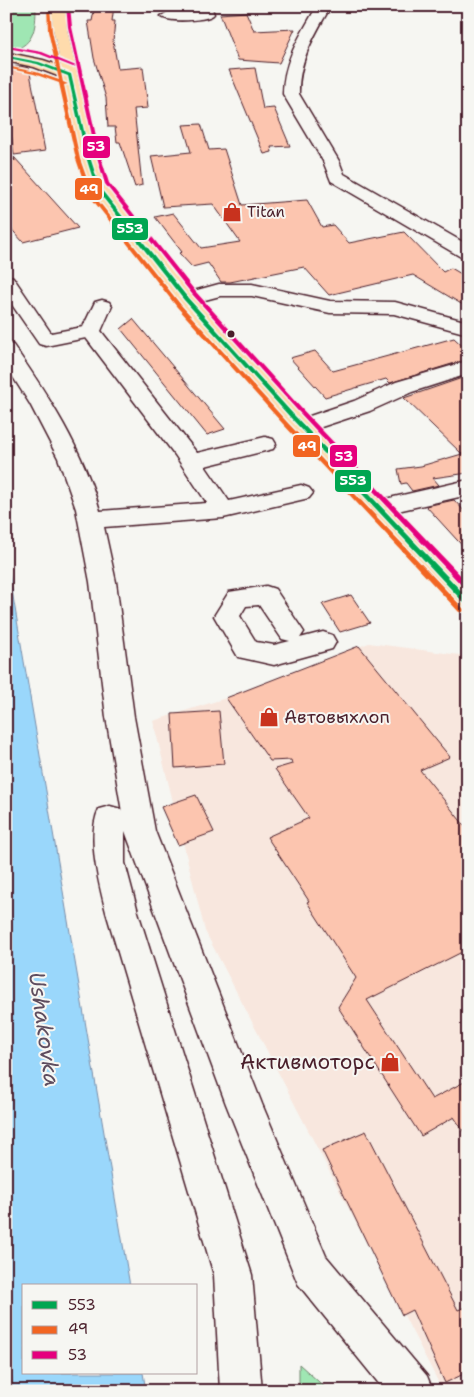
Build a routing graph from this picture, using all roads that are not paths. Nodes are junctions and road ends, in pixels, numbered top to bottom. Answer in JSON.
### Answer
{"nodes":[{"id":1,"x":58,"y":6,"type":"edge"},
{"id":2,"x":204,"y":6,"type":"edge"},
{"id":3,"x":324,"y":6,"type":"edge"},
{"id":4,"x":168,"y":16,"type":"dead end"},
{"id":5,"x":60,"y":29,"type":"junction"},
{"id":6,"x":8,"y":57,"type":"edge"},
{"id":7,"x":70,"y":75,"type":"junction"},
{"id":8,"x":468,"y":253,"type":"edge"},
{"id":9,"x":6,"y":280,"type":"edge"},
{"id":10,"x":186,"y":299,"type":"junction"},
{"id":11,"x":102,"y":306,"type":"dead end"},
{"id":12,"x":468,"y":328,"type":"edge"},
{"id":13,"x":91,"y":331,"type":"junction"},
{"id":14,"x":6,"y":348,"type":"edge"},
{"id":15,"x":468,"y":367,"type":"edge"},
{"id":16,"x":303,"y":426,"type":"junction"},
{"id":17,"x":265,"y":444,"type":"dead end"},
{"id":18,"x":191,"y":462,"type":"junction"},
{"id":19,"x":468,"y":487,"type":"edge"},
{"id":20,"x":301,"y":493,"type":"dead end"},
{"id":21,"x":380,"y":507,"type":"junction"},
{"id":22,"x":223,"y":510,"type":"junction"},
{"id":23,"x":91,"y":520,"type":"junction"},
{"id":24,"x":468,"y":603,"type":"edge"},
{"id":25,"x":290,"y":632,"type":"dead end"},
{"id":26,"x":323,"y":642,"type":"dead end"},
{"id":27,"x":110,"y":818,"type":"dead end"},
{"id":28,"x":241,"y":1391,"type":"edge"},
{"id":29,"x":412,"y":1391,"type":"edge"}],
"edges":[{"from":1,"to":5,"type":"main road"},
{"from":2,"to":4,"type":"street"},
{"from":3,"to":8,"type":"street"},
{"from":5,"to":6,"type":"main road"},
{"from":5,"to":7,"type":"main road"},
{"from":6,"to":7,"type":"main road"},
{"from":7,"to":10,"type":"main road"},
{"from":9,"to":13,"type":"street"},
{"from":10,"to":12,"type":"street"},
{"from":10,"to":16,"type":"main road"},
{"from":11,"to":13,"type":"street"},
{"from":13,"to":18,"type":"street"},
{"from":14,"to":23,"type":"street"},
{"from":15,"to":16,"type":"street"},
{"from":16,"to":21,"type":"main road"},
{"from":17,"to":18,"type":"street"},
{"from":18,"to":22,"type":"street"},
{"from":19,"to":21,"type":"street"},
{"from":20,"to":22,"type":"street"},
{"from":21,"to":24,"type":"main road"},
{"from":22,"to":23,"type":"street"},
{"from":23,"to":29,"type":"street"},
{"from":25,"to":26,"type":"street"},
{"from":27,"to":28,"type":"street"}]}
